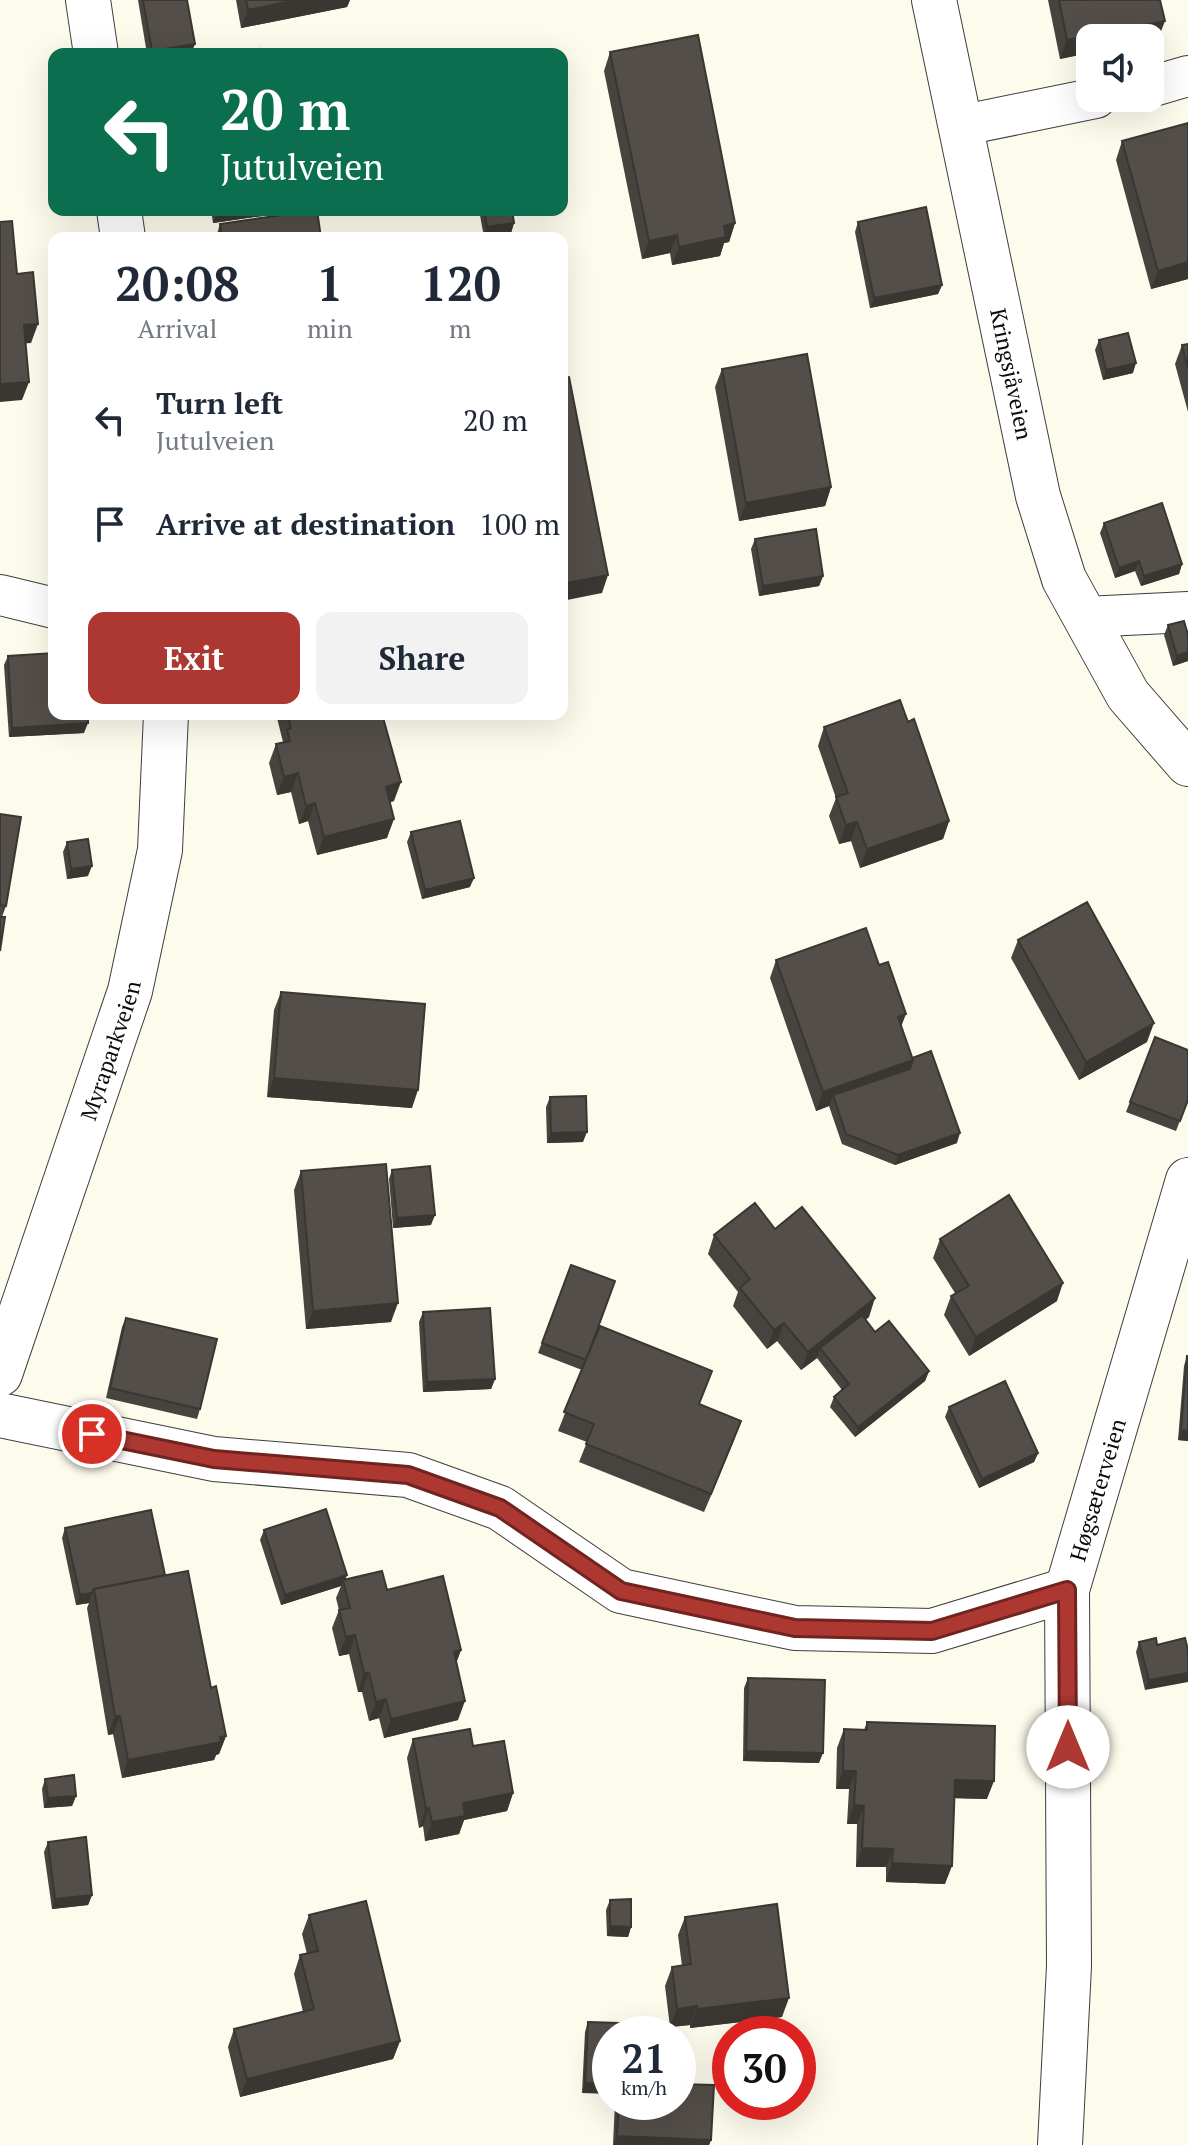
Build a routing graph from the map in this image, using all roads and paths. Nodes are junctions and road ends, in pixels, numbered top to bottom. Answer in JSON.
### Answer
{"nodes":[{"id":1,"x":88,"y":0,"type":"edge"},
{"id":2,"x":934,"y":0,"type":"edge"},
{"id":3,"x":95,"y":48,"type":"edge"},
{"id":4,"x":1188,"y":76,"type":"edge"},
{"id":5,"x":1164,"y":83,"type":"edge"},
{"id":6,"x":1076,"y":102,"type":"edge"},
{"id":7,"x":959,"y":126,"type":"junction"},
{"id":8,"x":0,"y":595,"type":"edge"},
{"id":9,"x":48,"y":607,"type":"edge"},
{"id":10,"x":1188,"y":612,"type":"edge"},
{"id":11,"x":1085,"y":617,"type":"junction"},
{"id":12,"x":166,"y":720,"type":"edge"},
{"id":13,"x":1188,"y":764,"type":"edge"},
{"id":14,"x":1188,"y":1180,"type":"edge"},
{"id":15,"x":0,"y":1374,"type":"edge"},
{"id":16,"x":0,"y":1415,"type":"edge"},
{"id":17,"x":1067,"y":1590,"type":"junction"},
{"id":18,"x":1060,"y":2145,"type":"edge"}],
"edges":[{"from":1,"to":3,"type":"street"},
{"from":2,"to":7,"type":"street","name":"Kringsjåveien"},
{"from":4,"to":5,"type":"lane"},
{"from":6,"to":7,"type":"lane"},
{"from":7,"to":11,"type":"street","name":"Kringsjåveien"},
{"from":8,"to":9,"type":"lane"},
{"from":10,"to":11,"type":"lane"},
{"from":11,"to":13,"type":"street","name":"Kringsjåveien"},
{"from":12,"to":15,"type":"street","name":"Myraparkveien"},
{"from":14,"to":17,"type":"street","name":"Høgsæterveien"},
{"from":16,"to":17,"type":"street"},
{"from":17,"to":18,"type":"street","name":"Høgsæterveien"}]}
